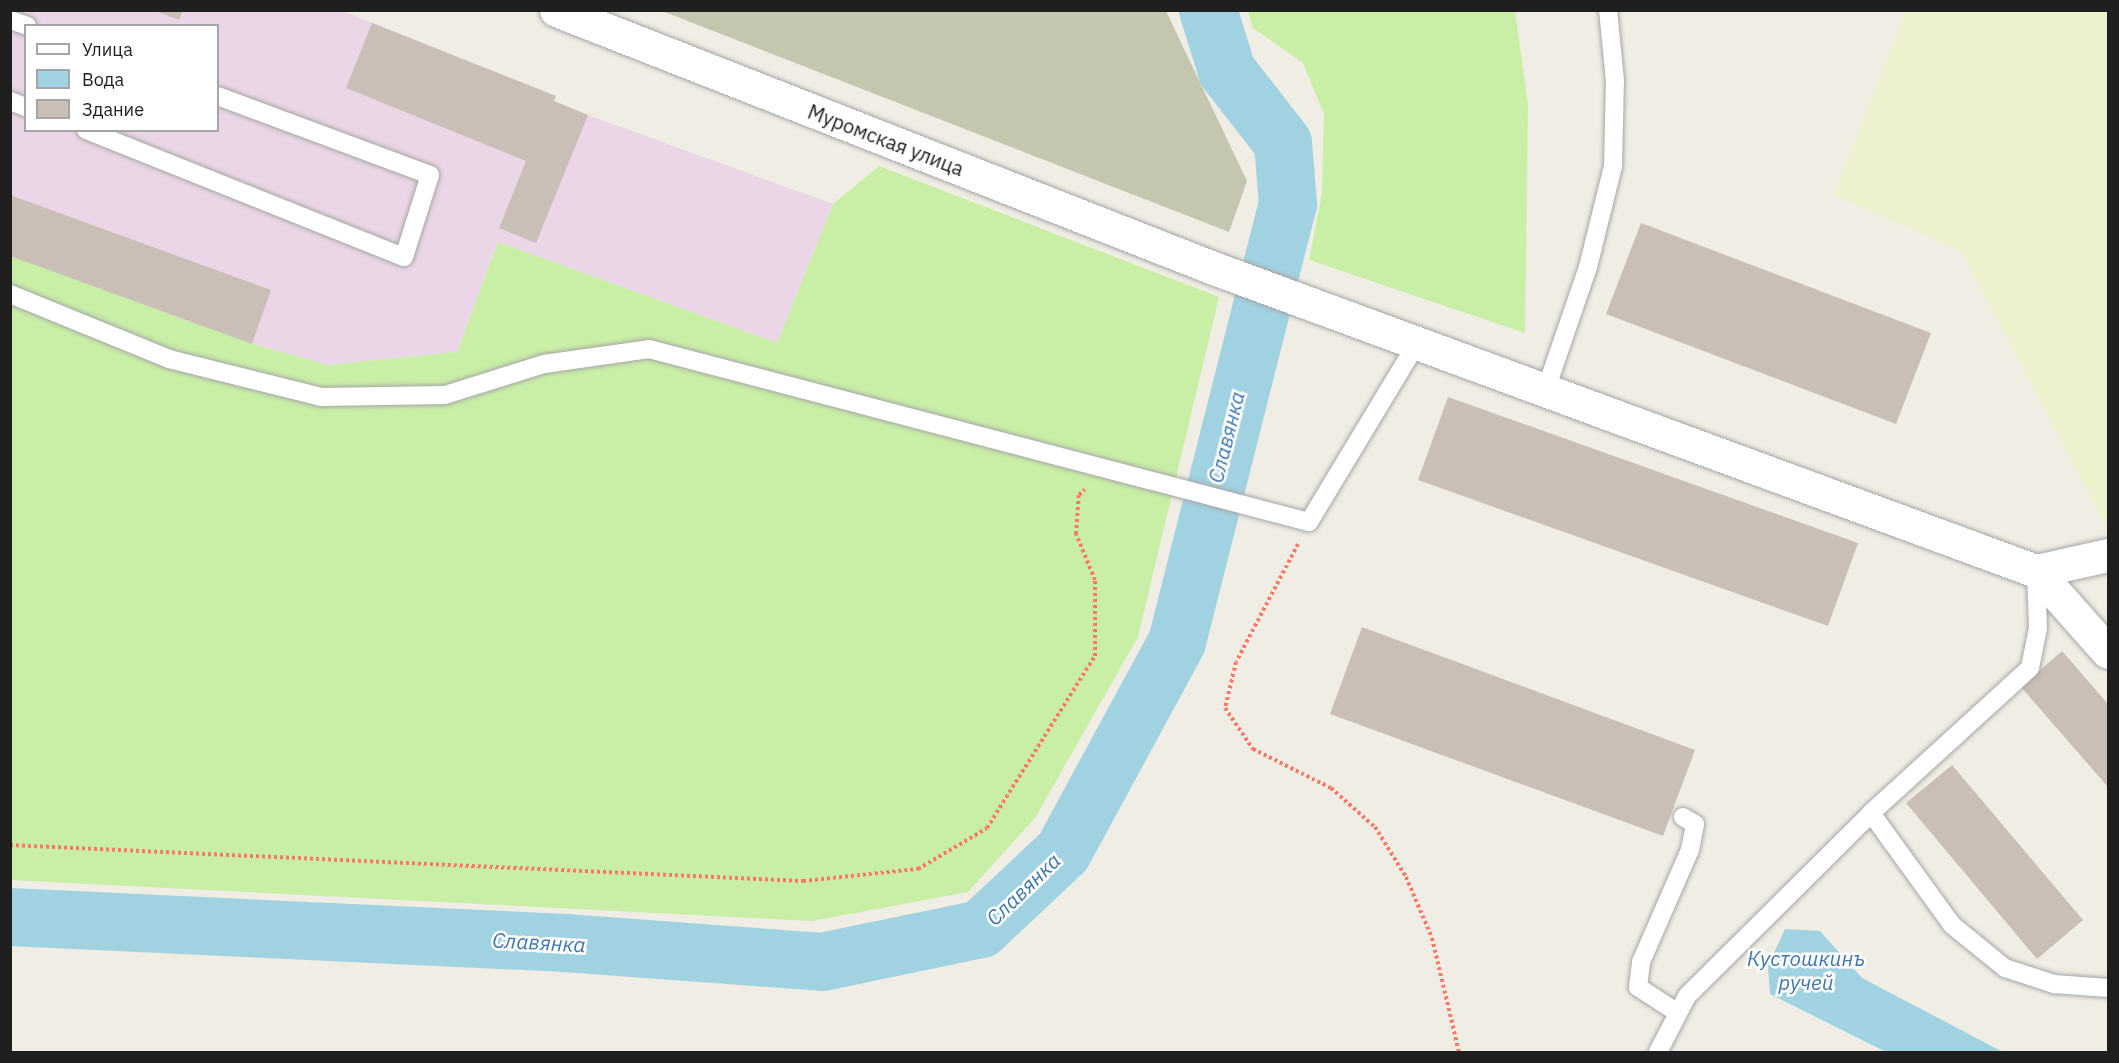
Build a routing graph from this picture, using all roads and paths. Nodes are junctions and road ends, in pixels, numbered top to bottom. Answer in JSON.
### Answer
{"nodes":[{"id":1,"x":556,"y":10,"type":"edge"},
{"id":2,"x":1608,"y":10,"type":"edge"},
{"id":3,"x":219,"y":96,"type":"edge"},
{"id":4,"x":91,"y":132,"type":"edge"},
{"id":5,"x":10,"y":294,"type":"edge"},
{"id":6,"x":1417,"y":343,"type":"junction"},
{"id":7,"x":1545,"y":392,"type":"junction"},
{"id":8,"x":1109,"y":465,"type":"junction"},
{"id":9,"x":1309,"y":522,"type":"junction"},
{"id":10,"x":2109,"y":555,"type":"edge"},
{"id":11,"x":2036,"y":571,"type":"junction"},
{"id":12,"x":2109,"y":652,"type":"edge"},
{"id":13,"x":1871,"y":813,"type":"junction"},
{"id":14,"x":1683,"y":817,"type":"dead end"},
{"id":15,"x":10,"y":845,"type":"edge"},
{"id":16,"x":2109,"y":988,"type":"edge"},
{"id":17,"x":1678,"y":1013,"type":"junction"},
{"id":18,"x":1459,"y":1053,"type":"edge"},
{"id":19,"x":1658,"y":1053,"type":"edge"}],
"edges":[{"from":1,"to":6,"type":"street","name":"Муромская улица"},
{"from":2,"to":7,"type":"lane"},
{"from":3,"to":4,"type":"lane"},
{"from":5,"to":8,"type":"lane"},
{"from":6,"to":7,"type":"street","name":"Муромская улица"},
{"from":6,"to":9,"type":"lane"},
{"from":7,"to":11,"type":"street","name":"Муромская улица"},
{"from":8,"to":9,"type":"lane"},
{"from":8,"to":15,"type":"path"},
{"from":9,"to":18,"type":"path"},
{"from":10,"to":11,"type":"street"},
{"from":11,"to":12,"type":"street"},
{"from":11,"to":13,"type":"lane"},
{"from":13,"to":16,"type":"lane"},
{"from":13,"to":17,"type":"lane"},
{"from":14,"to":17,"type":"lane"},
{"from":17,"to":19,"type":"lane"}]}
